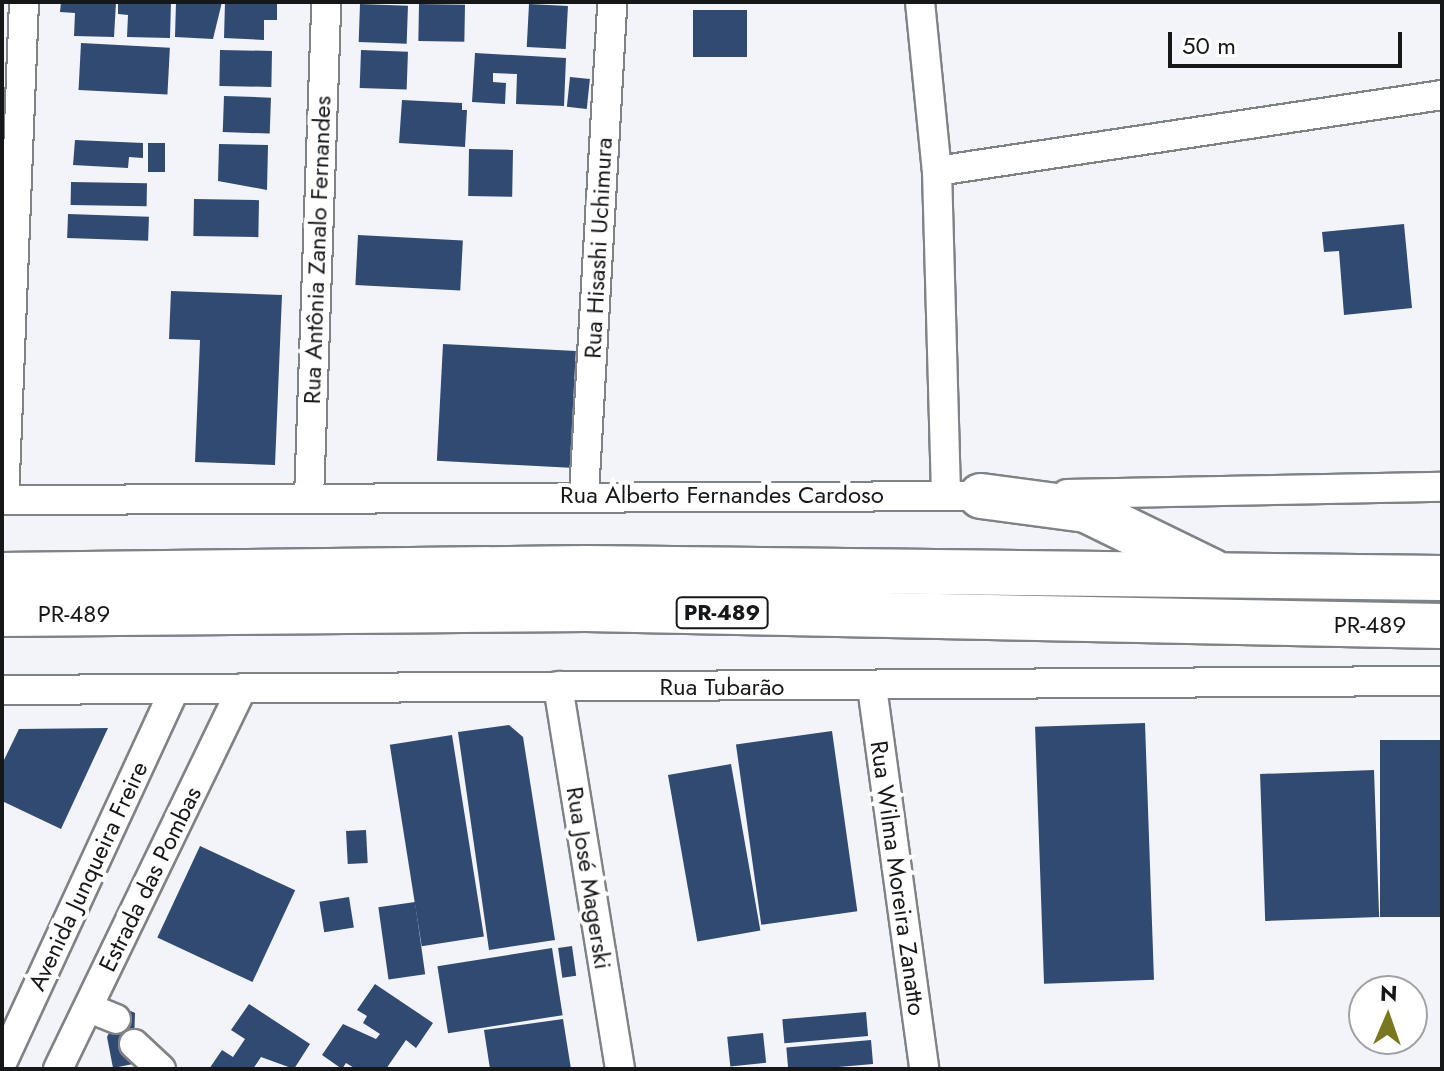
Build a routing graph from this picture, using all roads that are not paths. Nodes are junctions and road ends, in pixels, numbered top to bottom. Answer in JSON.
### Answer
{"nodes":[{"id":1,"x":24,"y":2,"type":"edge"},
{"id":2,"x":326,"y":2,"type":"edge"},
{"id":3,"x":612,"y":2,"type":"edge"},
{"id":4,"x":920,"y":2,"type":"edge"},
{"id":5,"x":1442,"y":95,"type":"edge"},
{"id":6,"x":937,"y":171,"type":"junction"},
{"id":7,"x":1442,"y":487,"type":"edge"},
{"id":8,"x":584,"y":494,"type":"junction"},
{"id":9,"x":963,"y":496,"type":"junction"},
{"id":10,"x":309,"y":498,"type":"junction"},
{"id":11,"x":3,"y":500,"type":"edge"},
{"id":12,"x":2,"y":575,"type":"edge"},
{"id":13,"x":1219,"y":575,"type":"junction"},
{"id":14,"x":1442,"y":578,"type":"edge"},
{"id":15,"x":2,"y":614,"type":"edge"},
{"id":16,"x":1442,"y":626,"type":"edge"},
{"id":17,"x":1442,"y":681,"type":"edge"},
{"id":18,"x":558,"y":686,"type":"junction"},
{"id":19,"x":872,"y":687,"type":"junction"},
{"id":20,"x":242,"y":688,"type":"junction"},
{"id":21,"x":175,"y":689,"type":"junction"},
{"id":22,"x":2,"y":690,"type":"edge"},
{"id":23,"x":89,"y":1008,"type":"junction"},
{"id":24,"x":116,"y":1019,"type":"dead end"},
{"id":25,"x":134,"y":1044,"type":"dead end"},
{"id":26,"x":2,"y":1063,"type":"edge"},
{"id":27,"x":58,"y":1069,"type":"edge"},
{"id":28,"x":161,"y":1069,"type":"edge"},
{"id":29,"x":620,"y":1069,"type":"edge"},
{"id":30,"x":924,"y":1069,"type":"edge"}],
"edges":[{"from":1,"to":11,"type":"street"},
{"from":2,"to":10,"type":"street","name":"Rua Antônia Zanalo Fernandes"},
{"from":3,"to":8,"type":"street","name":"Rua Hisashi Uchimura"},
{"from":4,"to":6,"type":"street"},
{"from":5,"to":6,"type":"street"},
{"from":6,"to":9,"type":"street"},
{"from":7,"to":9,"type":"street","name":"Rua Alberto Fernandes Cardoso"},
{"from":8,"to":9,"type":"street","name":"Rua Alberto Fernandes Cardoso"},
{"from":8,"to":10,"type":"street","name":"Rua Alberto Fernandes Cardoso"},
{"from":9,"to":13,"type":"main road"},
{"from":10,"to":11,"type":"street","name":"Rua Alberto Fernandes Cardoso"},
{"from":12,"to":13,"type":"main road","name":"PR-489","number":"PR-489"},
{"from":13,"to":14,"type":"main road","name":"PR-489","number":"PR-489"},
{"from":15,"to":16,"type":"main road","name":"PR-489","number":"PR-489"},
{"from":17,"to":19,"type":"street","name":"Rua Tubarão"},
{"from":18,"to":19,"type":"street","name":"Rua Tubarão"},
{"from":18,"to":20,"type":"street","name":"Rua Tubarão"},
{"from":18,"to":29,"type":"street","name":"Rua José Magerski"},
{"from":19,"to":30,"type":"street","name":"Rua Wilma Moreira Zanatto"},
{"from":20,"to":21,"type":"street","name":"Rua Tubarão"},
{"from":20,"to":23,"type":"street","name":"Estrada das Pombas"},
{"from":21,"to":22,"type":"street","name":"Rua Tubarão"},
{"from":21,"to":26,"type":"street","name":"Avenida Junqueira Freire"},
{"from":23,"to":24,"type":"street"},
{"from":23,"to":27,"type":"street","name":"Estrada das Pombas"},
{"from":25,"to":28,"type":"street"}]}
